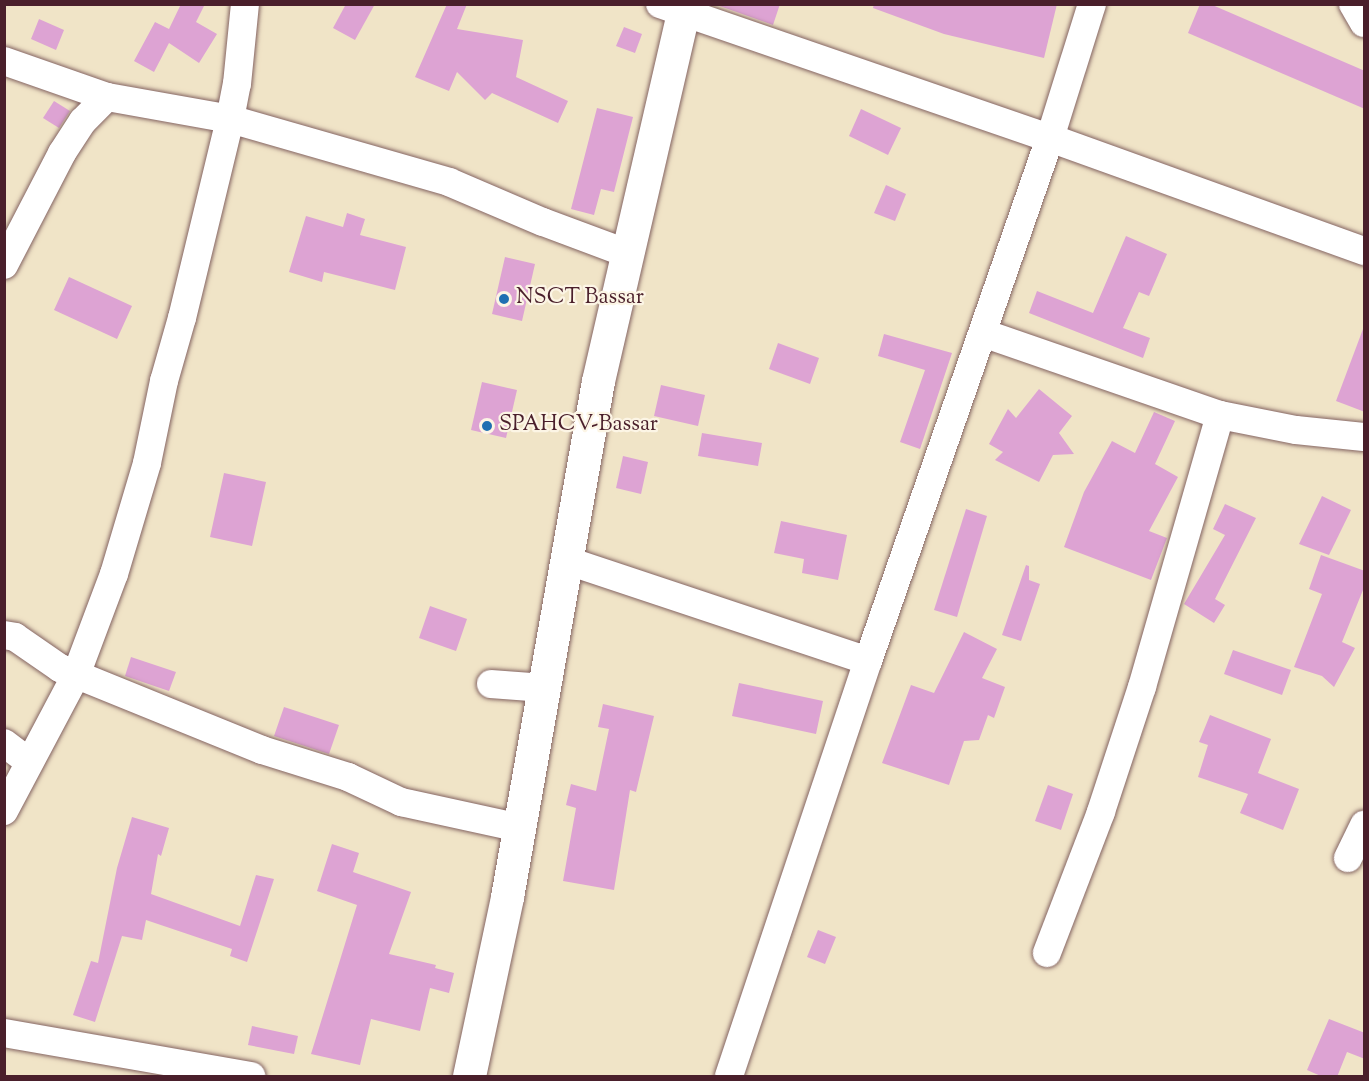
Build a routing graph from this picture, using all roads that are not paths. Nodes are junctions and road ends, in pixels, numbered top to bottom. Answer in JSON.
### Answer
{"nodes":[{"id":1,"x":245,"y":4,"type":"edge"},
{"id":2,"x":1092,"y":4,"type":"edge"},
{"id":3,"x":1353,"y":4,"type":"edge"},
{"id":4,"x":676,"y":8,"type":"edge"},
{"id":5,"x":1365,"y":22,"type":"edge"},
{"id":6,"x":4,"y":61,"type":"edge"},
{"id":7,"x":107,"y":97,"type":"junction"},
{"id":8,"x":230,"y":119,"type":"junction"},
{"id":9,"x":1050,"y":138,"type":"junction"},
{"id":10,"x":1365,"y":251,"type":"edge"},
{"id":11,"x":626,"y":253,"type":"junction"},
{"id":12,"x":4,"y":265,"type":"edge"},
{"id":13,"x":983,"y":333,"type":"junction"},
{"id":14,"x":1220,"y":415,"type":"junction"},
{"id":15,"x":1365,"y":437,"type":"edge"},
{"id":16,"x":568,"y":561,"type":"junction"},
{"id":17,"x":4,"y":635,"type":"edge"},
{"id":18,"x":868,"y":660,"type":"junction"},
{"id":19,"x":76,"y":675,"type":"junction"},
{"id":20,"x":491,"y":684,"type":"dead end"},
{"id":21,"x":544,"y":688,"type":"junction"},
{"id":22,"x":4,"y":743,"type":"edge"},
{"id":23,"x":29,"y":762,"type":"junction"},
{"id":24,"x":4,"y":811,"type":"edge"},
{"id":25,"x":1365,"y":825,"type":"edge"},
{"id":26,"x":519,"y":828,"type":"junction"},
{"id":27,"x":1348,"y":858,"type":"dead end"},
{"id":28,"x":1047,"y":953,"type":"dead end"},
{"id":29,"x":4,"y":1033,"type":"edge"},
{"id":30,"x":251,"y":1077,"type":"edge"},
{"id":31,"x":469,"y":1077,"type":"edge"},
{"id":32,"x":729,"y":1077,"type":"edge"}],
"edges":[{"from":1,"to":8,"type":"street"},
{"from":2,"to":9,"type":"street"},
{"from":3,"to":5,"type":"street"},
{"from":4,"to":9,"type":"street"},
{"from":4,"to":11,"type":"main road"},
{"from":6,"to":7,"type":"street"},
{"from":7,"to":8,"type":"street"},
{"from":7,"to":12,"type":"street"},
{"from":8,"to":11,"type":"street"},
{"from":8,"to":19,"type":"street"},
{"from":9,"to":10,"type":"street"},
{"from":9,"to":13,"type":"street"},
{"from":11,"to":16,"type":"main road"},
{"from":13,"to":14,"type":"street"},
{"from":13,"to":18,"type":"street"},
{"from":14,"to":15,"type":"street"},
{"from":14,"to":28,"type":"street"},
{"from":16,"to":18,"type":"street"},
{"from":16,"to":21,"type":"main road"},
{"from":17,"to":19,"type":"street"},
{"from":18,"to":32,"type":"street"},
{"from":19,"to":23,"type":"street"},
{"from":19,"to":26,"type":"street"},
{"from":20,"to":21,"type":"street"},
{"from":21,"to":26,"type":"main road"},
{"from":22,"to":23,"type":"street"},
{"from":23,"to":24,"type":"street"},
{"from":25,"to":27,"type":"street"},
{"from":26,"to":31,"type":"main road"},
{"from":29,"to":30,"type":"street"}]}
